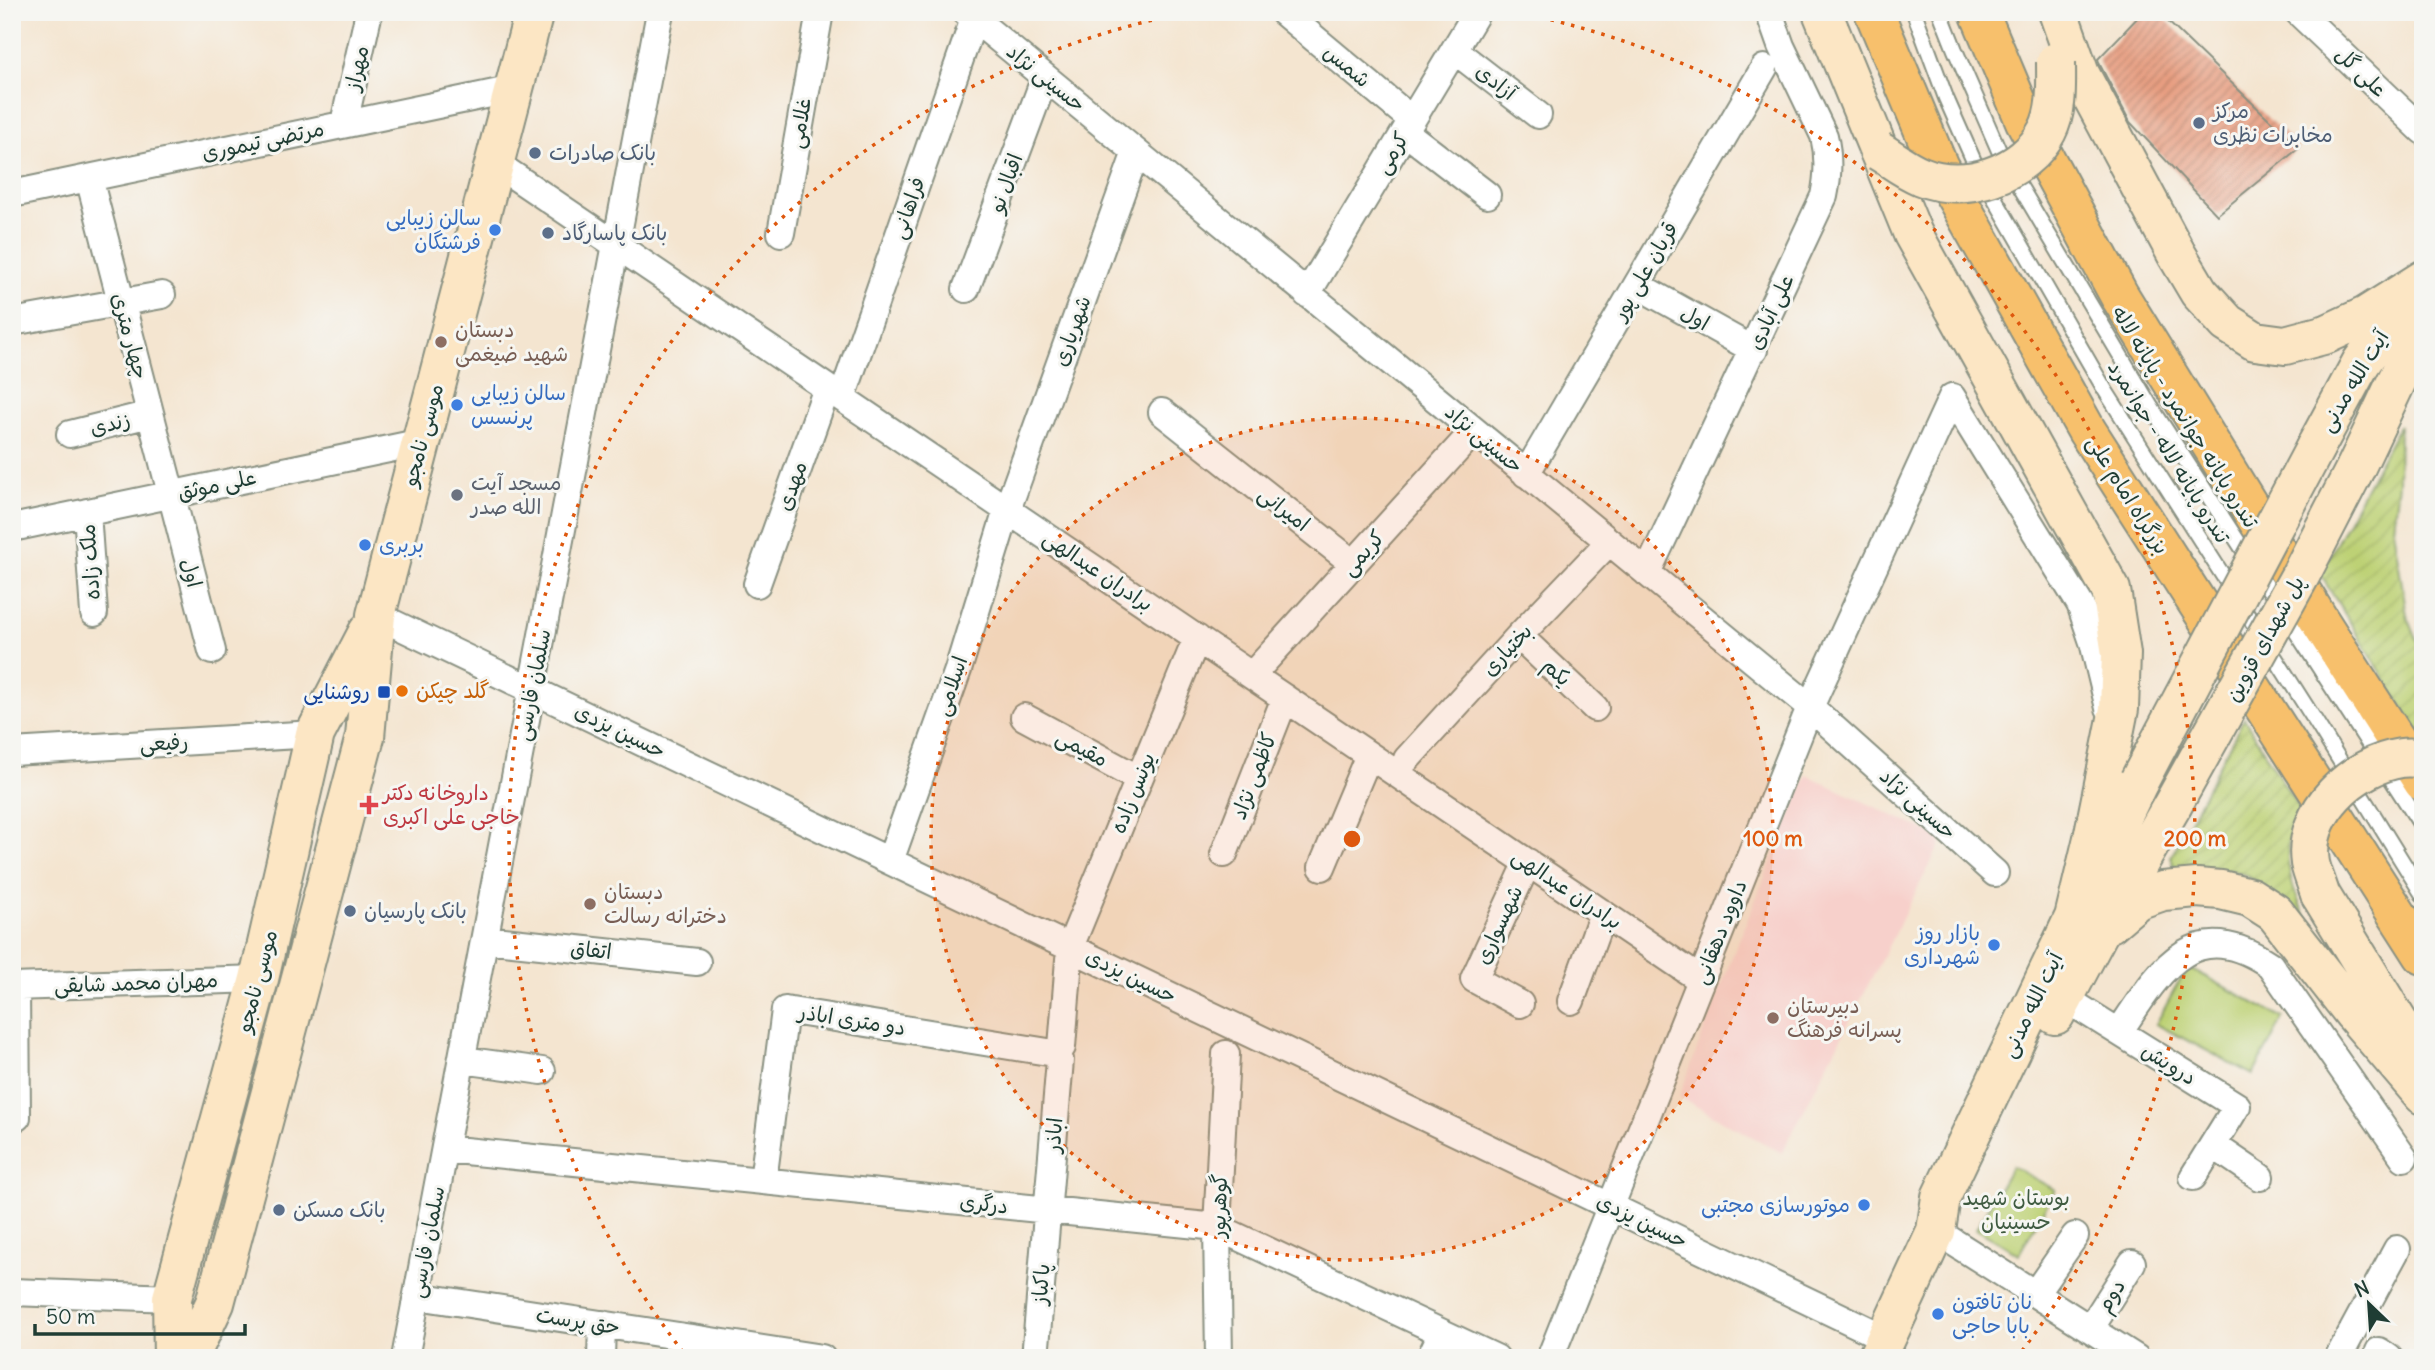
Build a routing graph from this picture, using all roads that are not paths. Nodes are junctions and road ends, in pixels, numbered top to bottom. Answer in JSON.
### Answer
{"nodes":[{"id":1,"x":369,"y":12,"type":"edge"},
{"id":2,"x":534,"y":12,"type":"edge"},
{"id":3,"x":660,"y":12,"type":"edge"},
{"id":4,"x":820,"y":12,"type":"edge"},
{"id":5,"x":1283,"y":12,"type":"edge"},
{"id":6,"x":1477,"y":12,"type":"edge"},
{"id":7,"x":1769,"y":12,"type":"edge"},
{"id":8,"x":1822,"y":12,"type":"edge"},
{"id":9,"x":1874,"y":12,"type":"edge"},
{"id":10,"x":1914,"y":12,"type":"edge"},
{"id":11,"x":1941,"y":12,"type":"edge"},
{"id":12,"x":1979,"y":12,"type":"edge"},
{"id":13,"x":2039,"y":12,"type":"edge"},
{"id":14,"x":2058,"y":12,"type":"edge"},
{"id":15,"x":2298,"y":12,"type":"edge"},
{"id":16,"x":970,"y":16,"type":"edge"},
{"id":17,"x":1454,"y":50,"type":"junction"},
{"id":18,"x":1764,"y":68,"type":"dead end"},
{"id":19,"x":1045,"y":77,"type":"junction"},
{"id":20,"x":514,"y":89,"type":"junction"},
{"id":21,"x":1538,"y":115,"type":"dead end"},
{"id":22,"x":344,"y":123,"type":"junction"},
{"id":23,"x":1408,"y":126,"type":"junction"},
{"id":24,"x":2423,"y":131,"type":"edge"},
{"id":25,"x":1878,"y":151,"type":"junction"},
{"id":26,"x":1136,"y":152,"type":"junction"},
{"id":27,"x":495,"y":163,"type":"junction"},
{"id":28,"x":89,"y":178,"type":"junction"},
{"id":29,"x":12,"y":194,"type":"edge"},
{"id":30,"x":1487,"y":195,"type":"dead end"},
{"id":31,"x":781,"y":233,"type":"dead end"},
{"id":32,"x":616,"y":245,"type":"junction"},
{"id":33,"x":2423,"y":282,"type":"edge"},
{"id":34,"x":1637,"y":285,"type":"junction"},
{"id":35,"x":966,"y":289,"type":"dead end"},
{"id":36,"x":1307,"y":294,"type":"junction"},
{"id":37,"x":162,"y":295,"type":"dead end"},
{"id":38,"x":121,"y":302,"type":"junction"},
{"id":39,"x":2423,"y":318,"type":"edge"},
{"id":40,"x":12,"y":322,"type":"edge"},
{"id":41,"x":1754,"y":350,"type":"junction"},
{"id":42,"x":835,"y":393,"type":"junction"},
{"id":43,"x":1162,"y":412,"type":"dead end"},
{"id":44,"x":150,"y":414,"type":"junction"},
{"id":45,"x":1474,"y":431,"type":"junction"},
{"id":46,"x":70,"y":433,"type":"dead end"},
{"id":47,"x":422,"y":442,"type":"junction"},
{"id":48,"x":2315,"y":447,"type":"joint"},
{"id":49,"x":1526,"y":474,"type":"junction"},
{"id":50,"x":170,"y":494,"type":"junction"},
{"id":51,"x":1007,"y":510,"type":"junction"},
{"id":52,"x":87,"y":512,"type":"junction"},
{"id":53,"x":12,"y":528,"type":"edge"},
{"id":54,"x":1609,"y":542,"type":"junction"},
{"id":55,"x":1353,"y":563,"type":"junction"},
{"id":56,"x":1647,"y":573,"type":"junction"},
{"id":57,"x":757,"y":584,"type":"dead end"},
{"id":58,"x":94,"y":613,"type":"dead end"},
{"id":59,"x":376,"y":615,"type":"junction"},
{"id":60,"x":1519,"y":636,"type":"junction"},
{"id":61,"x":1197,"y":638,"type":"junction"},
{"id":62,"x":212,"y":651,"type":"dead end"},
{"id":63,"x":1252,"y":675,"type":"junction"},
{"id":64,"x":532,"y":689,"type":"junction"},
{"id":65,"x":1285,"y":698,"type":"junction"},
{"id":66,"x":1810,"y":707,"type":"junction"},
{"id":67,"x":1595,"y":708,"type":"dead end"},
{"id":68,"x":1024,"y":717,"type":"dead end"},
{"id":69,"x":2114,"y":732,"type":"junction"},
{"id":70,"x":315,"y":734,"type":"junction"},
{"id":71,"x":12,"y":752,"type":"edge"},
{"id":72,"x":1369,"y":755,"type":"junction"},
{"id":73,"x":2423,"y":758,"type":"edge"},
{"id":74,"x":1408,"y":759,"type":"dead end"},
{"id":75,"x":1139,"y":779,"type":"junction"},
{"id":76,"x":2138,"y":781,"type":"joint"},
{"id":77,"x":2423,"y":782,"type":"edge"},
{"id":78,"x":2172,"y":806,"type":"joint"},
{"id":79,"x":2423,"y":828,"type":"edge"},
{"id":80,"x":1224,"y":854,"type":"dead end"},
{"id":81,"x":890,"y":860,"type":"junction"},
{"id":82,"x":1528,"y":862,"type":"junction"},
{"id":83,"x":1322,"y":867,"type":"dead end"},
{"id":84,"x":1995,"y":873,"type":"dead end"},
{"id":85,"x":2423,"y":895,"type":"edge"},
{"id":86,"x":1603,"y":913,"type":"junction"},
{"id":87,"x":2086,"y":928,"type":"junction"},
{"id":88,"x":485,"y":939,"type":"junction"},
{"id":89,"x":1070,"y":947,"type":"junction"},
{"id":90,"x":2423,"y":955,"type":"edge"},
{"id":91,"x":696,"y":962,"type":"dead end"},
{"id":92,"x":259,"y":979,"type":"junction"},
{"id":93,"x":1701,"y":979,"type":"junction"},
{"id":94,"x":14,"y":987,"type":"edge"},
{"id":95,"x":298,"y":989,"type":"junction"},
{"id":96,"x":2052,"y":990,"type":"junction"},
{"id":97,"x":1571,"y":1001,"type":"dead end"},
{"id":98,"x":1520,"y":1004,"type":"dead end"},
{"id":99,"x":2119,"y":1032,"type":"junction"},
{"id":100,"x":1057,"y":1053,"type":"junction"},
{"id":101,"x":1226,"y":1054,"type":"dead end"},
{"id":102,"x":462,"y":1060,"type":"junction"},
{"id":103,"x":2423,"y":1063,"type":"edge"},
{"id":104,"x":542,"y":1071,"type":"dead end"},
{"id":105,"x":2423,"y":1095,"type":"edge"},
{"id":106,"x":17,"y":1117,"type":"dead end"},
{"id":107,"x":2213,"y":1145,"type":"junction"},
{"id":108,"x":445,"y":1149,"type":"junction"},
{"id":109,"x":2404,"y":1158,"type":"dead end"},
{"id":110,"x":2193,"y":1177,"type":"dead end"},
{"id":111,"x":2260,"y":1177,"type":"dead end"},
{"id":112,"x":763,"y":1181,"type":"junction"},
{"id":113,"x":1611,"y":1206,"type":"junction"},
{"id":114,"x":1047,"y":1210,"type":"junction"},
{"id":115,"x":1217,"y":1227,"type":"junction"},
{"id":116,"x":1936,"y":1231,"type":"junction"},
{"id":117,"x":2075,"y":1237,"type":"dead end"},
{"id":118,"x":2397,"y":1249,"type":"dead end"},
{"id":119,"x":2132,"y":1263,"type":"dead end"},
{"id":120,"x":12,"y":1292,"type":"edge"},
{"id":121,"x":2035,"y":1294,"type":"junction"},
{"id":122,"x":416,"y":1296,"type":"junction"},
{"id":123,"x":172,"y":1298,"type":"junction"},
{"id":124,"x":602,"y":1324,"type":"junction"},
{"id":125,"x":2090,"y":1329,"type":"junction"},
{"id":126,"x":1442,"y":1332,"type":"junction"},
{"id":127,"x":1881,"y":1348,"type":"edge"},
{"id":128,"x":173,"y":1358,"type":"edge"},
{"id":129,"x":189,"y":1358,"type":"edge"},
{"id":130,"x":405,"y":1358,"type":"edge"},
{"id":131,"x":601,"y":1358,"type":"edge"},
{"id":132,"x":822,"y":1358,"type":"edge"},
{"id":133,"x":1035,"y":1358,"type":"edge"},
{"id":134,"x":1219,"y":1358,"type":"edge"},
{"id":135,"x":1430,"y":1358,"type":"edge"},
{"id":136,"x":1496,"y":1358,"type":"edge"},
{"id":137,"x":1550,"y":1358,"type":"edge"},
{"id":138,"x":2136,"y":1358,"type":"edge"},
{"id":139,"x":2339,"y":1358,"type":"edge"}],
"edges":[{"from":1,"to":22,"type":"street","name":"مهراز"},
{"from":2,"to":20,"type":"main road","name":"موسی نامجو"},
{"from":3,"to":32,"type":"street","name":"سلمان فارسی"},
{"from":4,"to":31,"type":"street","name":"غلامی"},
{"from":5,"to":23,"type":"street","name":"شمس"},
{"from":6,"to":17,"type":"street","name":"کرمی"},
{"from":7,"to":41,"type":"street","name":"علی آبادی"},
{"from":8,"to":25,"type":"main road"},
{"from":9,"to":90,"type":"highway","name":"بزرگراه امام علی"},
{"from":10,"to":85,"type":"lane","name":"تندرو پایانه لاله - جوانمرد"},
{"from":11,"to":79,"type":"lane","name":"تندرو پایانه جوانمرد - پایانه لاله"},
{"from":12,"to":77,"type":"highway"},
{"from":13,"to":25,"type":"main road","bridge":true},
{"from":14,"to":33,"type":"main road"},
{"from":15,"to":24,"type":"street","name":"علی گل"},
{"from":16,"to":19,"type":"street","name":"حسینی نژاد"},
{"from":16,"to":42,"type":"street","name":"فراهانی"},
{"from":17,"to":21,"type":"street","name":"آزادی"},
{"from":17,"to":23,"type":"street","name":"کرمی"},
{"from":18,"to":34,"type":"street","name":"قربان علی پور"},
{"from":19,"to":26,"type":"street","name":"حسینی نژاد"},
{"from":19,"to":35,"type":"street","name":"اقبال نو"},
{"from":20,"to":22,"type":"street","name":"مرتضی تیموری"},
{"from":20,"to":27,"type":"main road","name":"موسی نامجو"},
{"from":22,"to":28,"type":"street","name":"مرتضی تیموری"},
{"from":23,"to":30,"type":"street","name":"شمس"},
{"from":23,"to":36,"type":"street","name":"کرمی"},
{"from":25,"to":69,"type":"main road"},
{"from":26,"to":36,"type":"street","name":"حسینی نژاد"},
{"from":26,"to":51,"type":"street","name":"شهریاری"},
{"from":27,"to":32,"type":"street","name":"برادران عبدالهی"},
{"from":27,"to":47,"type":"main road","name":"موسی نامجو"},
{"from":28,"to":29,"type":"street","name":"مرتضی تیموری"},
{"from":28,"to":38,"type":"street","name":"چهار متری"},
{"from":32,"to":42,"type":"street","name":"برادران عبدالهی"},
{"from":32,"to":64,"type":"street","name":"سلمان فارسی"},
{"from":33,"to":48,"type":"main road","name":"آیت‌ الله مدنی"},
{"from":34,"to":41,"type":"street","name":"اول"},
{"from":34,"to":49,"type":"street","name":"قربان علی پور"},
{"from":36,"to":45,"type":"street","name":"حسینی نژاد"},
{"from":37,"to":38,"type":"street"},
{"from":38,"to":40,"type":"street"},
{"from":38,"to":44,"type":"street","name":"چهار متری"},
{"from":39,"to":78,"type":"main road","name":"پل شهدای قزوین","bridge":true},
{"from":41,"to":56,"type":"street","name":"علی آبادی"},
{"from":42,"to":51,"type":"street","name":"برادران عبدالهی"},
{"from":42,"to":57,"type":"street","name":"مهدی"},
{"from":43,"to":55,"type":"street","name":"امیرانی"},
{"from":44,"to":46,"type":"street","name":"زندی"},
{"from":44,"to":50,"type":"street","name":"چهار متری"},
{"from":45,"to":49,"type":"street","name":"حسینی نژاد"},
{"from":45,"to":55,"type":"street","name":"کریمی"},
{"from":47,"to":50,"type":"street","name":"علی موثق"},
{"from":47,"to":59,"type":"main road","name":"موسی نامجو"},
{"from":48,"to":76,"type":"main road","name":"پل شهدای قزوین","bridge":true},
{"from":49,"to":54,"type":"street","name":"حسینی نژاد"},
{"from":50,"to":52,"type":"street","name":"علی موثق"},
{"from":50,"to":62,"type":"street","name":"اول"},
{"from":51,"to":61,"type":"street","name":"برادران عبدالهی"},
{"from":51,"to":81,"type":"street","name":"اسلامی"},
{"from":52,"to":53,"type":"street","name":"علی موثق"},
{"from":52,"to":58,"type":"street","name":"ملک زاده"},
{"from":54,"to":56,"type":"street","name":"حسینی نژاد"},
{"from":54,"to":60,"type":"street","name":"بختیاری"},
{"from":55,"to":63,"type":"street","name":"کریمی"},
{"from":56,"to":66,"type":"street","name":"حسینی نژاد"},
{"from":59,"to":64,"type":"street","name":"حسین یزدی"},
{"from":59,"to":70,"type":"main road","name":"موسی نامجو"},
{"from":59,"to":95,"type":"main road","name":"موسی نامجو"},
{"from":60,"to":67,"type":"street","name":"یکم"},
{"from":60,"to":74,"type":"street","name":"بختیاری"},
{"from":61,"to":63,"type":"street","name":"برادران عبدالهی"},
{"from":61,"to":75,"type":"street","name":"یونس زاده"},
{"from":63,"to":65,"type":"street","name":"برادران عبدالهی"},
{"from":64,"to":81,"type":"street","name":"حسین یزدی"},
{"from":64,"to":88,"type":"street","name":"سلمان فارسی"},
{"from":65,"to":72,"type":"street","name":"برادران عبدالهی"},
{"from":65,"to":80,"type":"street","name":"کاظمی نژاد"},
{"from":66,"to":69,"type":"street","name":"داوود دهقانی"},
{"from":66,"to":84,"type":"street","name":"حسینی نژاد"},
{"from":66,"to":93,"type":"street","name":"داوود دهقانی"},
{"from":68,"to":75,"type":"street","name":"مقیمی"},
{"from":69,"to":87,"type":"main road"},
{"from":70,"to":71,"type":"street","name":"رفیعی"},
{"from":70,"to":92,"type":"main road","name":"موسی نامجو"},
{"from":72,"to":82,"type":"street","name":"برادران عبدالهی"},
{"from":72,"to":83,"type":"street"},
{"from":73,"to":103,"type":"main road","bridge":true},
{"from":75,"to":89,"type":"street","name":"یونس زاده"},
{"from":76,"to":87,"type":"main road","name":"آیت الله مدنی"},
{"from":78,"to":87,"type":"main road","name":"آیت الله مدنی"},
{"from":81,"to":89,"type":"street","name":"حسین یزدی"},
{"from":82,"to":86,"type":"street","name":"برادران عبدالهی"},
{"from":82,"to":98,"type":"street","name":"شهسواری"},
{"from":86,"to":93,"type":"street","name":"برادران عبدالهی"},
{"from":86,"to":97,"type":"street"},
{"from":87,"to":96,"type":"main road","name":"آیت الله مدنی"},
{"from":87,"to":105,"type":"main road"},
{"from":88,"to":91,"type":"street","name":"اتفاق"},
{"from":88,"to":102,"type":"street","name":"سلمان فارسی"},
{"from":89,"to":100,"type":"street","name":"اباذر"},
{"from":89,"to":113,"type":"street","name":"حسین یزدی"},
{"from":92,"to":94,"type":"street","name":"مهران محمد شایقی"},
{"from":92,"to":95,"type":"main road"},
{"from":92,"to":123,"type":"main road","name":"موسی نامجو"},
{"from":93,"to":113,"type":"street","name":"داوود دهقانی"},
{"from":94,"to":106,"type":"street"},
{"from":95,"to":129,"type":"main road","name":"موسی نامجو"},
{"from":96,"to":99,"type":"street","name":"درویش"},
{"from":96,"to":116,"type":"main road","name":"آیت الله مدنی"},
{"from":99,"to":107,"type":"street","name":"درویش"},
{"from":99,"to":109,"type":"street"},
{"from":100,"to":112,"type":"street","name":"دو متری اباذر"},
{"from":100,"to":114,"type":"street","name":"اباذر"},
{"from":101,"to":115,"type":"street","name":"گوهرپور"},
{"from":102,"to":104,"type":"street"},
{"from":102,"to":108,"type":"street","name":"سلمان فارسی"},
{"from":107,"to":110,"type":"street","name":"درویش"},
{"from":107,"to":111,"type":"street"},
{"from":108,"to":112,"type":"street","name":"درگری"},
{"from":108,"to":122,"type":"street","name":"سلمان فارسی"},
{"from":112,"to":114,"type":"street","name":"درگری"},
{"from":113,"to":127,"type":"street","name":"حسین یزدی"},
{"from":113,"to":137,"type":"street","name":"داوود دهقانی"},
{"from":114,"to":115,"type":"street","name":"درگری"},
{"from":114,"to":133,"type":"street","name":"پاکباز"},
{"from":115,"to":126,"type":"street","name":"درگری"},
{"from":115,"to":134,"type":"street","name":"گوهرپور"},
{"from":116,"to":121,"type":"street"},
{"from":116,"to":127,"type":"main road","name":"آیت الله مدنی"},
{"from":117,"to":121,"type":"street"},
{"from":118,"to":139,"type":"street"},
{"from":119,"to":125,"type":"street","name":"دوم"},
{"from":120,"to":123,"type":"street"},
{"from":121,"to":125,"type":"street"},
{"from":122,"to":124,"type":"street","name":"حق پرست"},
{"from":122,"to":130,"type":"street","name":"سلمان فارسی"},
{"from":123,"to":128,"type":"main road","name":"موسی نامجو"},
{"from":124,"to":131,"type":"street"},
{"from":124,"to":132,"type":"street","name":"حق پرست"},
{"from":125,"to":138,"type":"street"},
{"from":126,"to":135,"type":"street"},
{"from":126,"to":136,"type":"street","name":"درگری"}]}
